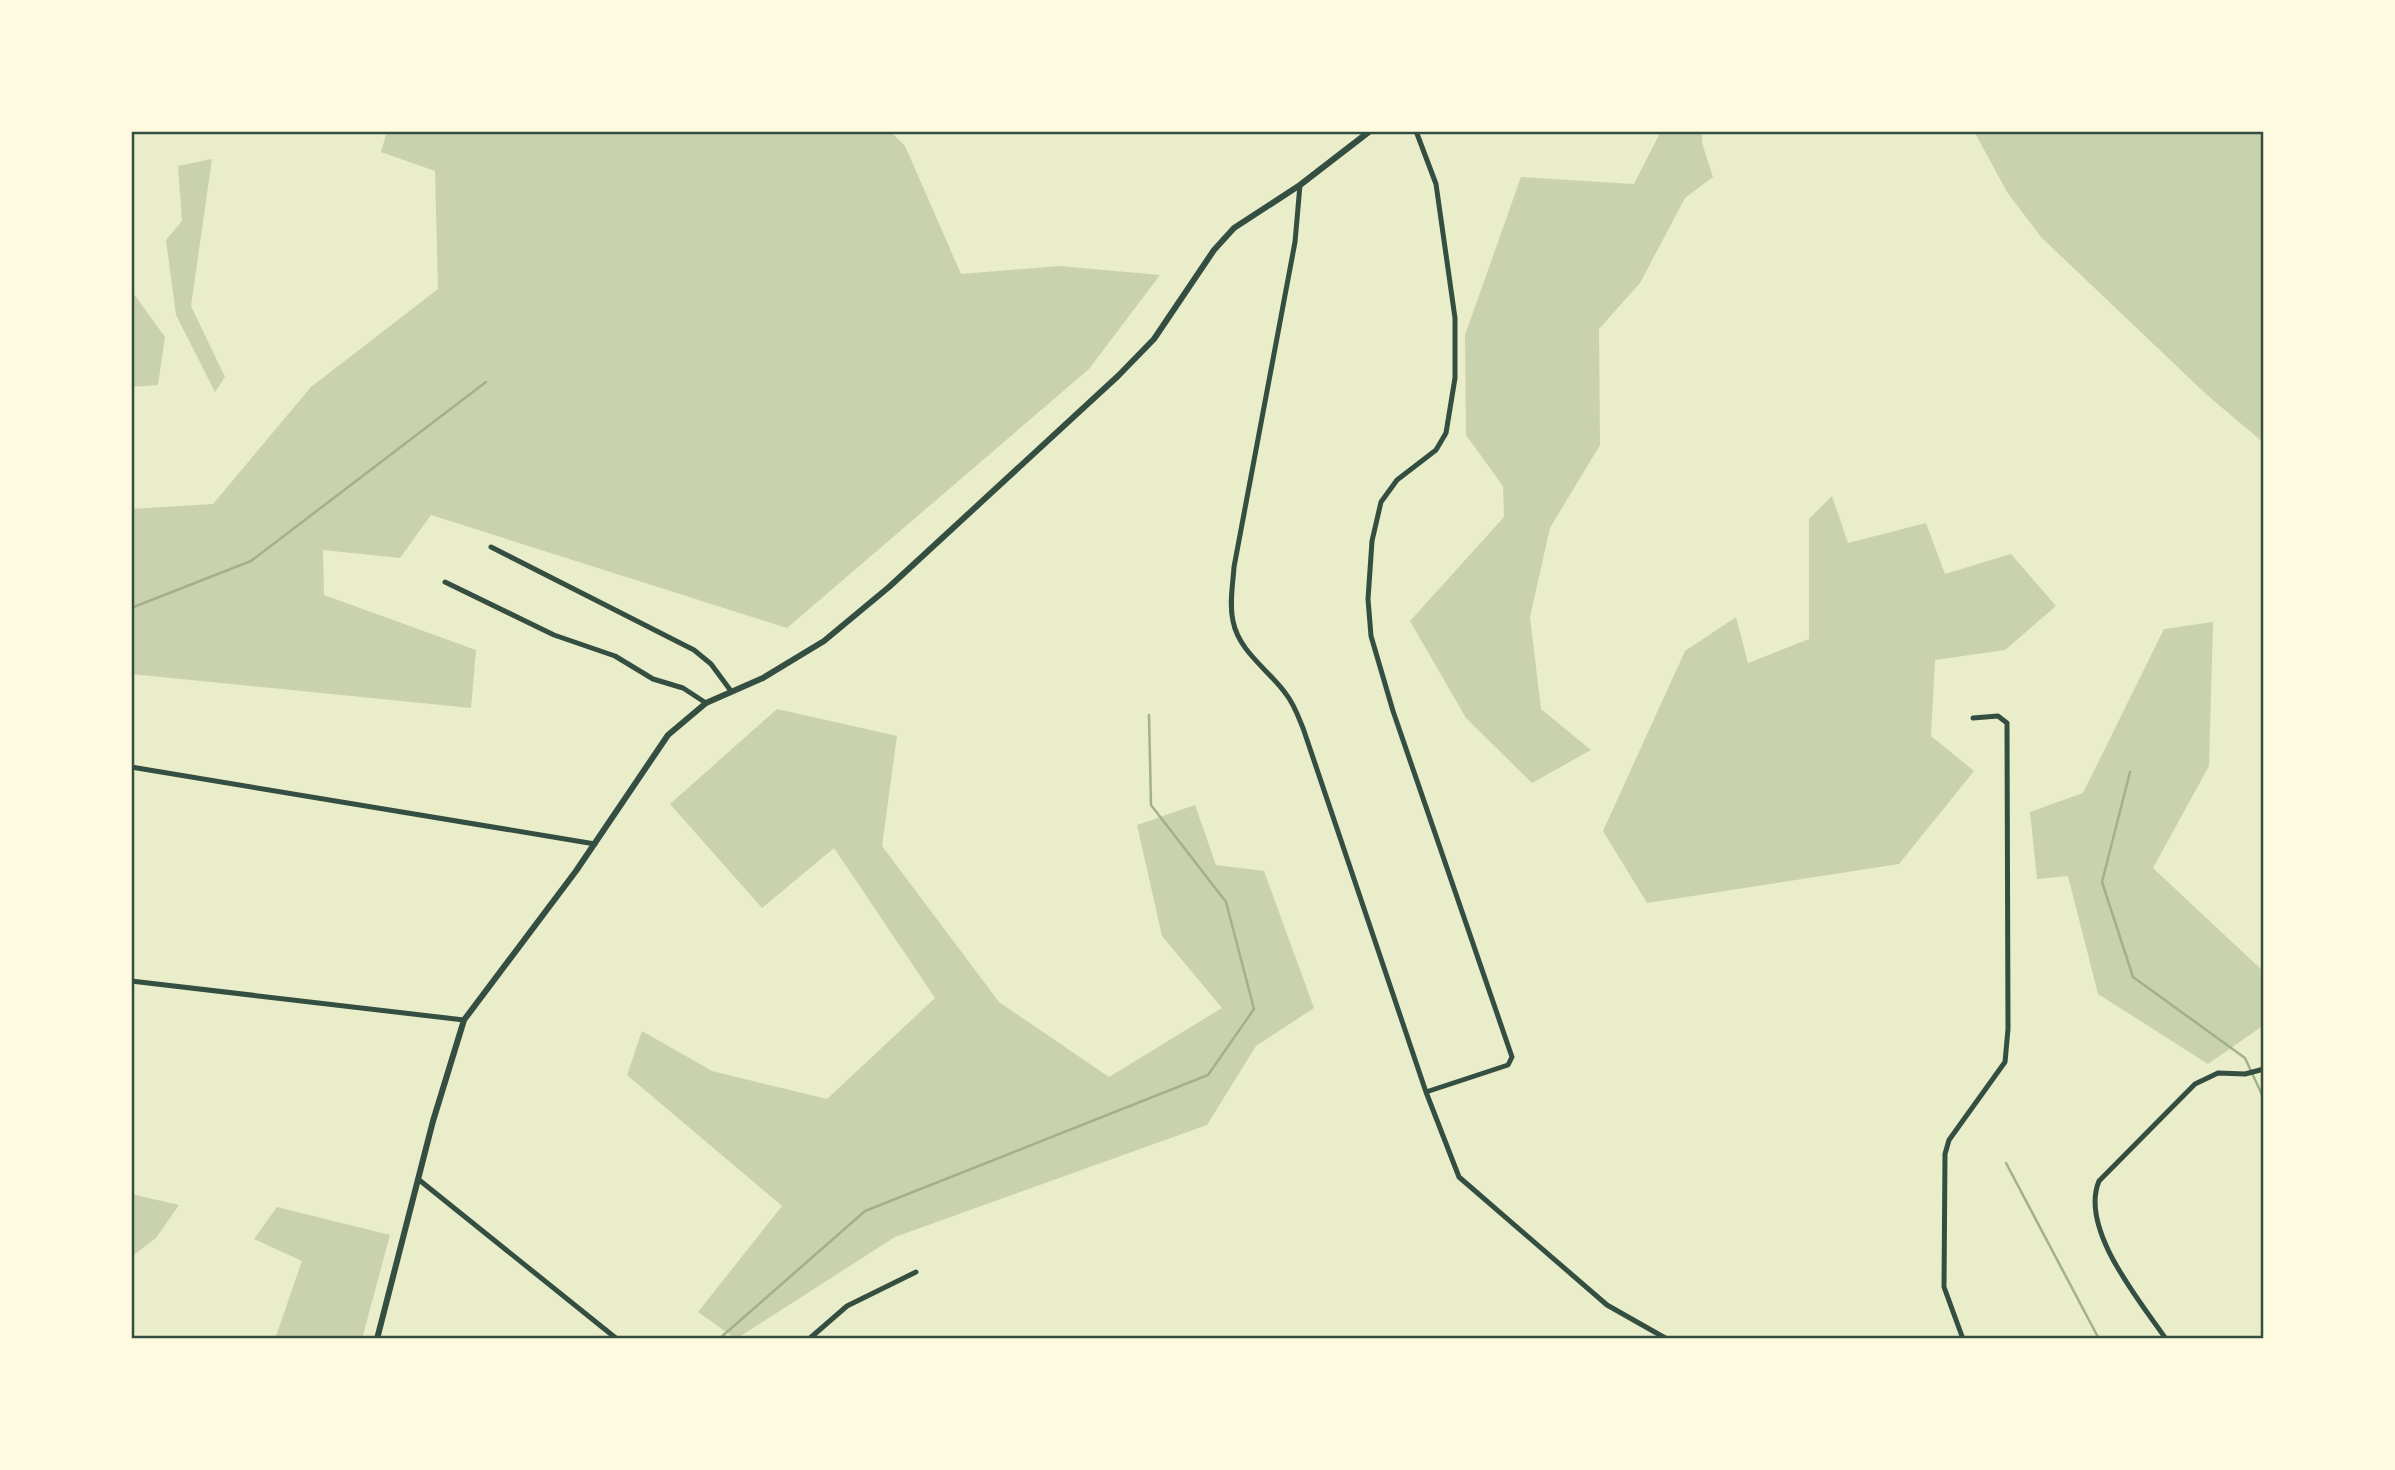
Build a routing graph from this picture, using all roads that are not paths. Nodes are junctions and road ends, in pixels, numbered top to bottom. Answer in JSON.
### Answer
{"nodes":[{"id":1,"x":1370,"y":131,"type":"edge"},
{"id":2,"x":1416,"y":131,"type":"edge"},
{"id":3,"x":1300,"y":185,"type":"junction"},
{"id":4,"x":491,"y":547,"type":"dead end"},
{"id":5,"x":445,"y":582,"type":"dead end"},
{"id":6,"x":731,"y":691,"type":"junction"},
{"id":7,"x":706,"y":703,"type":"junction"},
{"id":8,"x":1973,"y":718,"type":"dead end"},
{"id":9,"x":131,"y":767,"type":"edge"},
{"id":10,"x":595,"y":844,"type":"junction"},
{"id":11,"x":131,"y":981,"type":"edge"},
{"id":12,"x":464,"y":1020,"type":"junction"},
{"id":13,"x":2264,"y":1069,"type":"edge"},
{"id":14,"x":1426,"y":1092,"type":"junction"},
{"id":15,"x":418,"y":1180,"type":"junction"},
{"id":16,"x":916,"y":1272,"type":"dead end"},
{"id":17,"x":377,"y":1339,"type":"edge"},
{"id":18,"x":617,"y":1339,"type":"edge"},
{"id":19,"x":809,"y":1339,"type":"edge"},
{"id":20,"x":1667,"y":1339,"type":"edge"},
{"id":21,"x":1963,"y":1339,"type":"edge"},
{"id":22,"x":2166,"y":1339,"type":"edge"}],
"edges":[{"from":1,"to":3,"type":"street"},
{"from":2,"to":14,"type":"street"},
{"from":3,"to":6,"type":"street"},
{"from":3,"to":14,"type":"street"},
{"from":4,"to":6,"type":"street"},
{"from":5,"to":7,"type":"street"},
{"from":6,"to":7,"type":"street"},
{"from":7,"to":10,"type":"street"},
{"from":8,"to":21,"type":"street"},
{"from":9,"to":10,"type":"street"},
{"from":10,"to":12,"type":"street"},
{"from":11,"to":12,"type":"street"},
{"from":12,"to":15,"type":"street"},
{"from":13,"to":22,"type":"street"},
{"from":14,"to":20,"type":"street"},
{"from":15,"to":17,"type":"street"},
{"from":15,"to":18,"type":"street"},
{"from":16,"to":19,"type":"street"}]}
